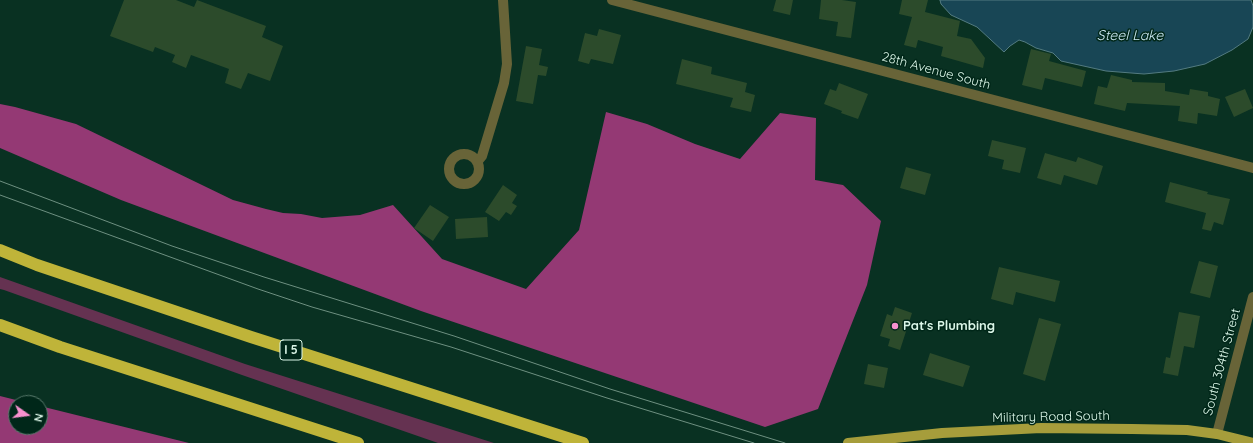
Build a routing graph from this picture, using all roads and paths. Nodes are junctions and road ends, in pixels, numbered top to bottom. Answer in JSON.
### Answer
{"nodes":[{"id":1,"x":503,"y":0,"type":"edge"},
{"id":2,"x":612,"y":0,"type":"edge"},
{"id":3,"x":477,"y":162,"type":"dead end"},
{"id":4,"x":1253,"y":168,"type":"edge"},
{"id":5,"x":0,"y":250,"type":"edge"},
{"id":6,"x":1253,"y":297,"type":"edge"},
{"id":7,"x":0,"y":325,"type":"edge"},
{"id":8,"x":1217,"y":434,"type":"junction"},
{"id":9,"x":358,"y":443,"type":"edge"},
{"id":10,"x":583,"y":443,"type":"edge"},
{"id":11,"x":848,"y":443,"type":"edge"},
{"id":12,"x":1253,"y":443,"type":"edge"}],
"edges":[{"from":1,"to":3,"type":"street"},
{"from":2,"to":4,"type":"street","name":"28th Avenue South"},
{"from":5,"to":10,"type":"highway","number":"I 5"},
{"from":6,"to":8,"type":"street","name":"South 304th Street"},
{"from":7,"to":9,"type":"highway"},
{"from":8,"to":11,"type":"main road","name":"Military Road South"},
{"from":8,"to":12,"type":"main road","name":"Military Road South"}]}
